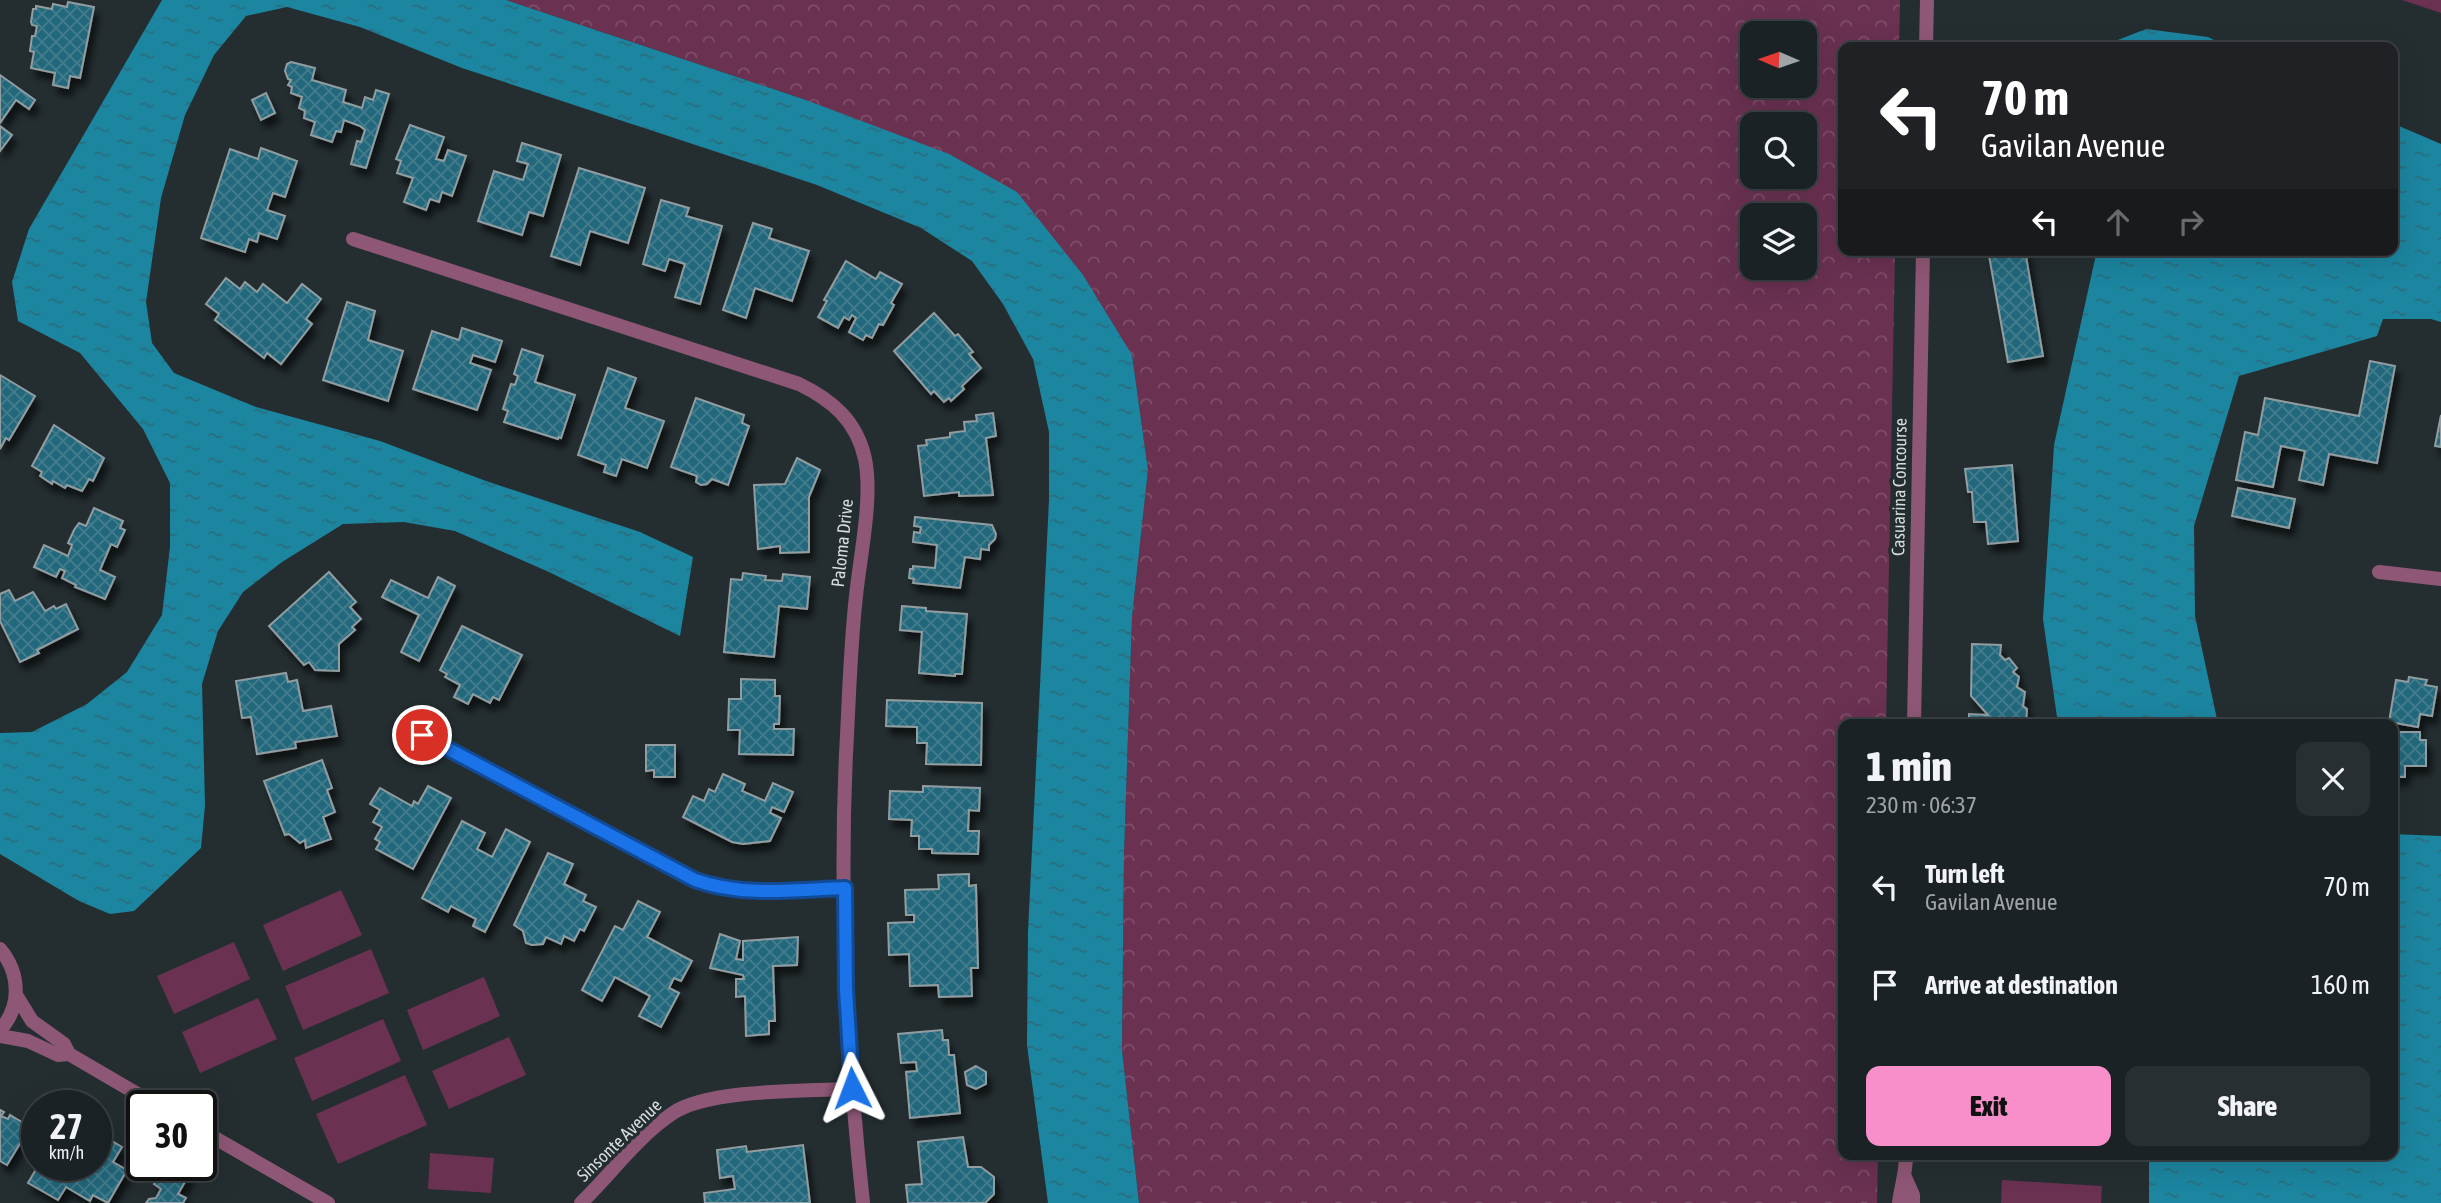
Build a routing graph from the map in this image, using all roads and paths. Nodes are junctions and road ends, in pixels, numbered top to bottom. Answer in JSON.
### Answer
{"nodes":[{"id":1,"x":1927,"y":0,"type":"edge"},
{"id":2,"x":1926,"y":42,"type":"edge"},
{"id":3,"x":353,"y":239,"type":"dead end"},
{"id":4,"x":1923,"y":256,"type":"edge"},
{"id":5,"x":2379,"y":572,"type":"dead end"},
{"id":6,"x":2441,"y":579,"type":"edge"},
{"id":7,"x":1914,"y":719,"type":"edge"},
{"id":8,"x":402,"y":725,"type":"dead end"},
{"id":9,"x":845,"y":888,"type":"junction"},
{"id":10,"x":0,"y":949,"type":"edge"},
{"id":11,"x":16,"y":995,"type":"junction"},
{"id":12,"x":0,"y":1030,"type":"edge"},
{"id":13,"x":0,"y":1037,"type":"edge"},
{"id":14,"x":69,"y":1054,"type":"junction"},
{"id":15,"x":852,"y":1088,"type":"junction"},
{"id":16,"x":131,"y":1090,"type":"edge"},
{"id":17,"x":217,"y":1139,"type":"edge"},
{"id":18,"x":1906,"y":1160,"type":"edge"},
{"id":19,"x":1905,"y":1177,"type":"junction"},
{"id":20,"x":328,"y":1203,"type":"edge"},
{"id":21,"x":581,"y":1203,"type":"edge"},
{"id":22,"x":863,"y":1203,"type":"edge"},
{"id":23,"x":1899,"y":1203,"type":"edge"},
{"id":24,"x":1913,"y":1203,"type":"edge"}],
"edges":[{"from":1,"to":2,"type":"street"},
{"from":3,"to":9,"type":"street","name":"Paloma Drive"},
{"from":4,"to":7,"type":"street","name":"Casuarina Concourse"},
{"from":5,"to":6,"type":"street"},
{"from":8,"to":9,"type":"street"},
{"from":9,"to":15,"type":"street","name":"Paloma Drive"},
{"from":10,"to":11,"type":"street"},
{"from":11,"to":12,"type":"street"},
{"from":11,"to":14,"type":"street"},
{"from":13,"to":14,"type":"street"},
{"from":14,"to":16,"type":"street"},
{"from":15,"to":21,"type":"street","name":"Sinsonte Avenue"},
{"from":15,"to":22,"type":"street","name":"Paloma Drive"},
{"from":17,"to":20,"type":"street"},
{"from":18,"to":19,"type":"street"},
{"from":19,"to":23,"type":"street"},
{"from":19,"to":24,"type":"street"}]}
